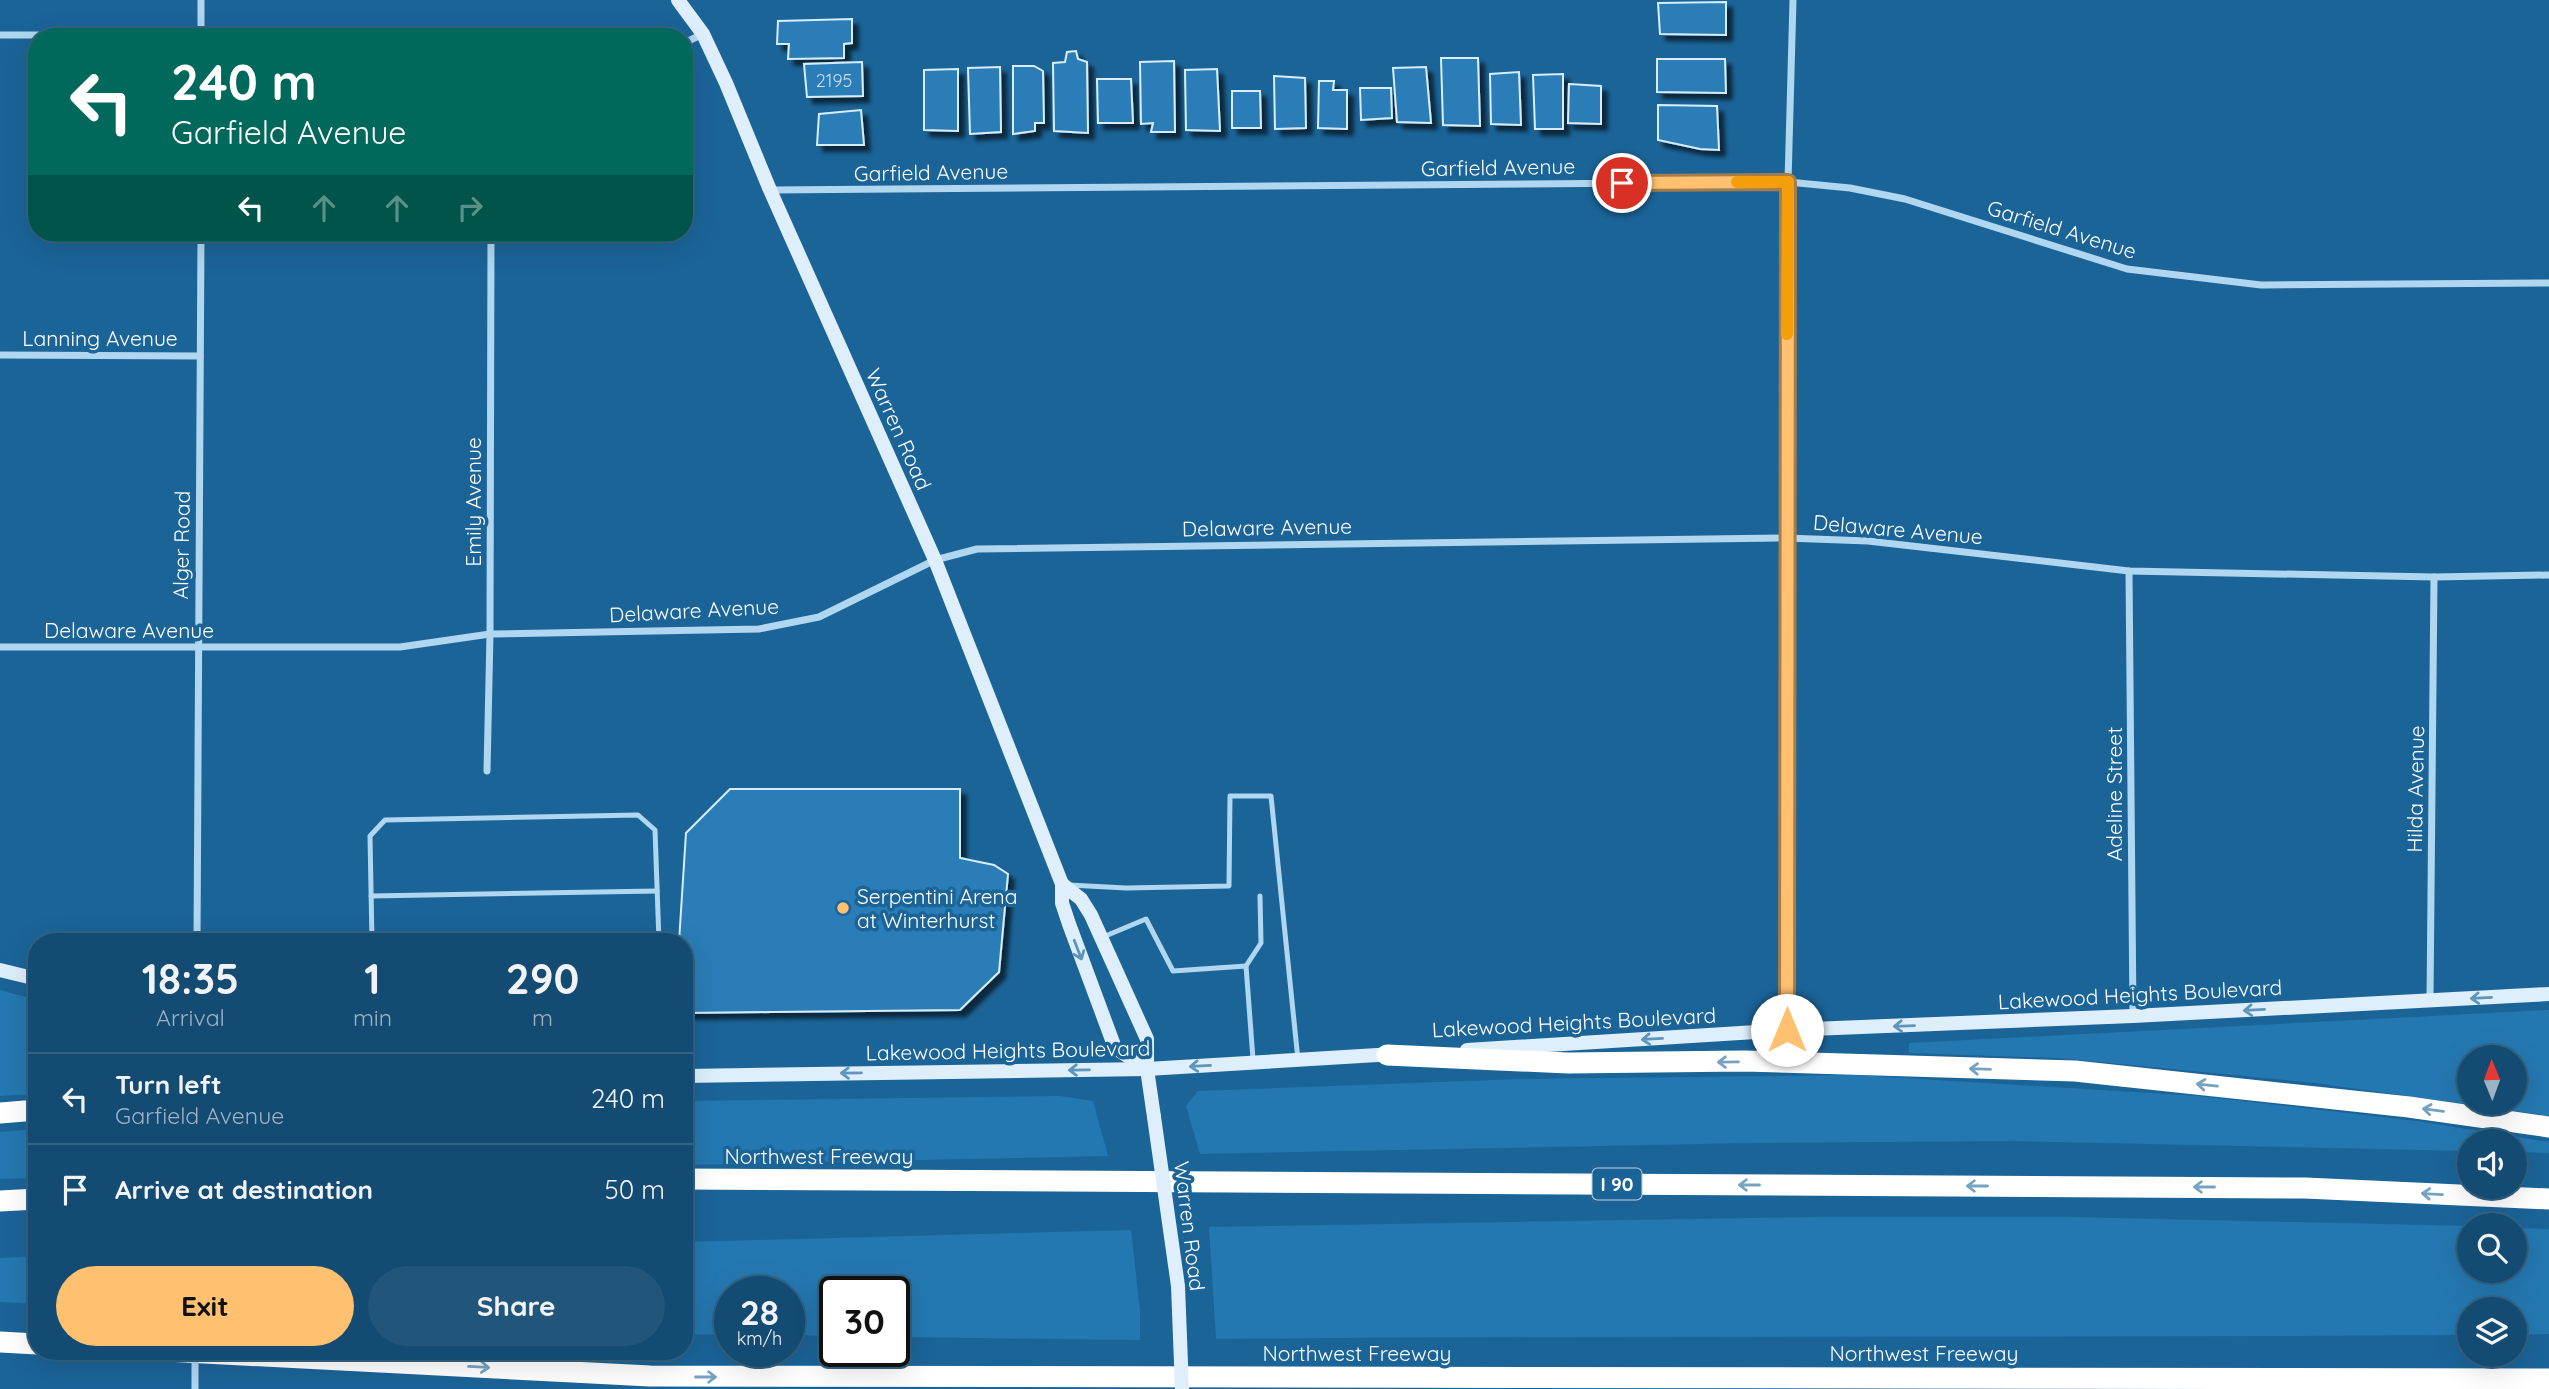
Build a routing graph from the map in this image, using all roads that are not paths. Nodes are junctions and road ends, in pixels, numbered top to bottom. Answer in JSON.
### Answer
{"nodes":[{"id":1,"x":201,"y":0,"type":"edge"},
{"id":2,"x":678,"y":0,"type":"edge"},
{"id":3,"x":1793,"y":0,"type":"edge"},
{"id":4,"x":201,"y":28,"type":"edge"},
{"id":5,"x":702,"y":34,"type":"junction"},
{"id":6,"x":0,"y":35,"type":"edge"},
{"id":7,"x":28,"y":35,"type":"edge"},
{"id":8,"x":693,"y":38,"type":"edge"},
{"id":9,"x":1788,"y":182,"type":"junction"},
{"id":10,"x":770,"y":190,"type":"junction"},
{"id":11,"x":201,"y":242,"type":"edge"},
{"id":12,"x":491,"y":242,"type":"edge"},
{"id":13,"x":2549,"y":283,"type":"edge"},
{"id":14,"x":0,"y":355,"type":"edge"},
{"id":15,"x":200,"y":356,"type":"junction"},
{"id":16,"x":1786,"y":538,"type":"junction"},
{"id":17,"x":935,"y":560,"type":"junction"},
{"id":18,"x":2129,"y":571,"type":"junction"},
{"id":19,"x":2549,"y":575,"type":"edge"},
{"id":20,"x":2434,"y":578,"type":"junction"},
{"id":21,"x":490,"y":634,"type":"junction"},
{"id":22,"x":0,"y":647,"type":"edge"},
{"id":23,"x":198,"y":647,"type":"junction"},
{"id":24,"x":487,"y":771,"type":"dead end"},
{"id":25,"x":1062,"y":884,"type":"junction"},
{"id":26,"x":657,"y":891,"type":"junction"},
{"id":27,"x":371,"y":896,"type":"junction"},
{"id":28,"x":1260,"y":896,"type":"dead end"},
{"id":29,"x":197,"y":933,"type":"edge"},
{"id":30,"x":372,"y":933,"type":"edge"},
{"id":31,"x":659,"y":933,"type":"edge"},
{"id":32,"x":1101,"y":938,"type":"junction"},
{"id":33,"x":1246,"y":966,"type":"junction"},
{"id":34,"x":0,"y":970,"type":"edge"},
{"id":35,"x":28,"y":977,"type":"edge"},
{"id":36,"x":2549,"y":994,"type":"edge"},
{"id":37,"x":2430,"y":1001,"type":"junction"},
{"id":38,"x":2133,"y":1016,"type":"junction"},
{"id":39,"x":1787,"y":1030,"type":"junction"},
{"id":40,"x":1387,"y":1055,"type":"junction"},
{"id":41,"x":1298,"y":1060,"type":"junction"},
{"id":42,"x":1253,"y":1063,"type":"junction"},
{"id":43,"x":1147,"y":1069,"type":"junction"},
{"id":44,"x":693,"y":1076,"type":"edge"},
{"id":45,"x":28,"y":1111,"type":"edge"},
{"id":46,"x":0,"y":1113,"type":"edge"},
{"id":47,"x":2549,"y":1127,"type":"edge"},
{"id":48,"x":693,"y":1179,"type":"edge"},
{"id":49,"x":28,"y":1199,"type":"edge"},
{"id":50,"x":2549,"y":1199,"type":"edge"},
{"id":51,"x":0,"y":1200,"type":"edge"},
{"id":52,"x":0,"y":1342,"type":"edge"},
{"id":53,"x":28,"y":1344,"type":"edge"},
{"id":54,"x":195,"y":1360,"type":"edge"},
{"id":55,"x":334,"y":1360,"type":"edge"},
{"id":56,"x":2549,"y":1378,"type":"edge"},
{"id":57,"x":195,"y":1389,"type":"edge"},
{"id":58,"x":1182,"y":1389,"type":"edge"}],
"edges":[{"from":1,"to":4,"type":"street"},
{"from":2,"to":5,"type":"main road","name":"Warren Road"},
{"from":3,"to":9,"type":"street"},
{"from":5,"to":8,"type":"street"},
{"from":5,"to":10,"type":"main road","name":"Warren Road"},
{"from":6,"to":7,"type":"street"},
{"from":9,"to":10,"type":"street","name":"Garfield Avenue"},
{"from":9,"to":13,"type":"street","name":"Garfield Avenue"},
{"from":9,"to":16,"type":"street"},
{"from":10,"to":17,"type":"main road","name":"Warren Road"},
{"from":11,"to":15,"type":"street","name":"Alger Road"},
{"from":12,"to":21,"type":"street","name":"Emily Avenue"},
{"from":14,"to":15,"type":"street","name":"Lanning Avenue"},
{"from":15,"to":23,"type":"street","name":"Alger Road"},
{"from":16,"to":17,"type":"street","name":"Delaware Avenue"},
{"from":16,"to":18,"type":"street","name":"Delaware Avenue"},
{"from":16,"to":39,"type":"street"},
{"from":17,"to":21,"type":"street","name":"Delaware Avenue"},
{"from":17,"to":25,"type":"main road","name":"Warren Road"},
{"from":18,"to":20,"type":"street","name":"Delaware Avenue"},
{"from":18,"to":38,"type":"street","name":"Adeline Street"},
{"from":19,"to":20,"type":"street","name":"Delaware Avenue"},
{"from":20,"to":37,"type":"street","name":"Hilda Avenue"},
{"from":21,"to":23,"type":"street","name":"Delaware Avenue"},
{"from":21,"to":24,"type":"street","name":"Emily Avenue"},
{"from":22,"to":23,"type":"street","name":"Delaware Avenue"},
{"from":23,"to":29,"type":"street","name":"Alger Road"},
{"from":25,"to":32,"type":"main road","name":"Warren Road"},
{"from":25,"to":41,"type":"lane"},
{"from":25,"to":43,"type":"main road","name":"Warren Road","one_way":true},
{"from":26,"to":27,"type":"lane"},
{"from":26,"to":27,"type":"lane"},
{"from":26,"to":31,"type":"lane"},
{"from":27,"to":30,"type":"lane"},
{"from":28,"to":33,"type":"lane"},
{"from":32,"to":33,"type":"lane"},
{"from":32,"to":43,"type":"main road","name":"Warren Road"},
{"from":33,"to":42,"type":"lane"},
{"from":34,"to":35,"type":"main road"},
{"from":36,"to":37,"type":"main road","name":"Lakewood Heights Boulevard","one_way":true},
{"from":37,"to":38,"type":"main road","name":"Lakewood Heights Boulevard","one_way":true},
{"from":38,"to":39,"type":"main road","name":"Lakewood Heights Boulevard","one_way":true},
{"from":39,"to":40,"type":"main road","name":"Lakewood Heights Boulevard","one_way":true},
{"from":40,"to":41,"type":"main road","name":"Lakewood Heights Boulevard"},
{"from":47,"to":40,"type":"highway","one_way":true},
{"from":41,"to":42,"type":"main road","name":"Lakewood Heights Boulevard"},
{"from":42,"to":43,"type":"main road","name":"Lakewood Heights Boulevard","one_way":true},
{"from":43,"to":44,"type":"main road","name":"Lakewood Heights Boulevard","one_way":true},
{"from":43,"to":58,"type":"main road","name":"Warren Road","bridge":true},
{"from":45,"to":46,"type":"highway"},
{"from":50,"to":48,"type":"highway","name":"Northwest Freeway","number":"I 90","one_way":true},
{"from":49,"to":51,"type":"highway"},
{"from":52,"to":53,"type":"highway"},
{"from":54,"to":57,"type":"street","bridge":true},
{"from":55,"to":56,"type":"highway","name":"Northwest Freeway","one_way":true}]}
